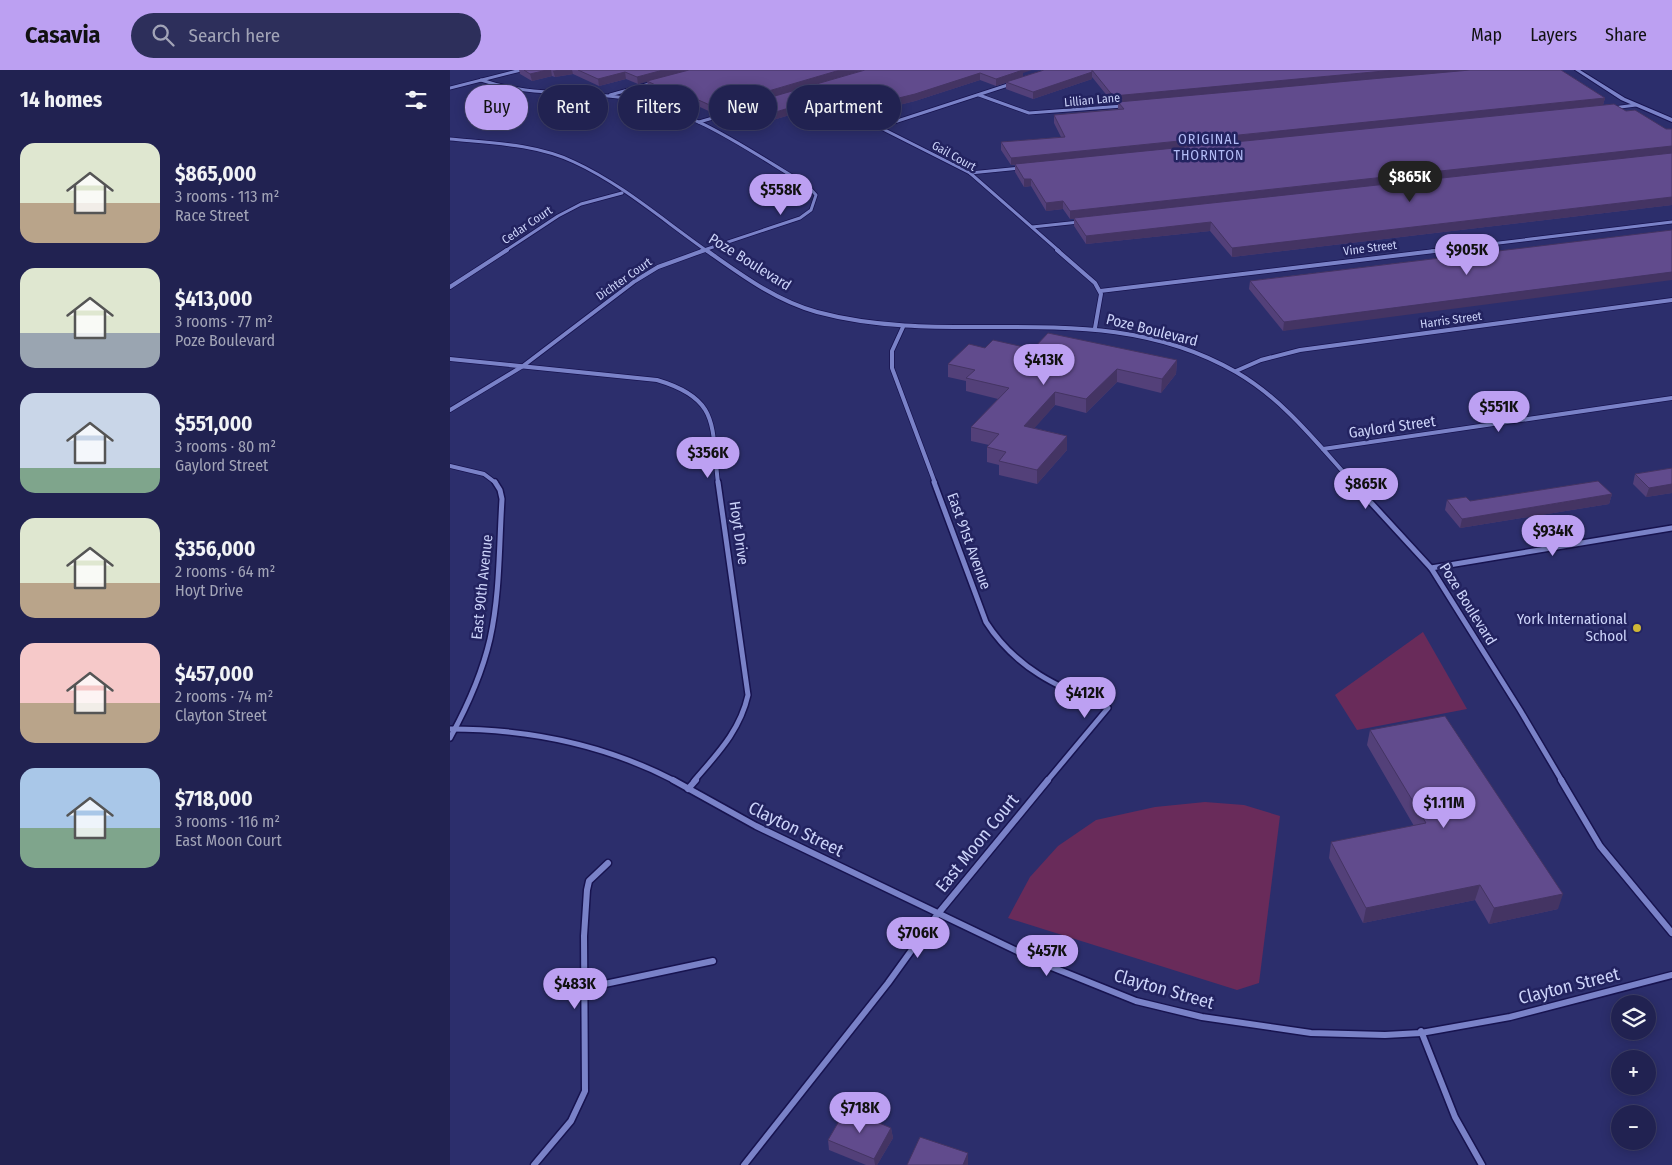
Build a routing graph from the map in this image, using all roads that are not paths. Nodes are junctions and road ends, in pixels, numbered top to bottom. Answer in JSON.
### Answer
{"nodes":[{"id":1,"x":521,"y":70,"type":"edge"},
{"id":2,"x":1576,"y":70,"type":"edge"},
{"id":3,"x":482,"y":80,"type":"junction"},
{"id":4,"x":1018,"y":82,"type":"edge"},
{"id":5,"x":654,"y":83,"type":"edge"},
{"id":6,"x":450,"y":88,"type":"edge"},
{"id":7,"x":538,"y":92,"type":"edge"},
{"id":8,"x":979,"y":95,"type":"junction"},
{"id":9,"x":608,"y":96,"type":"joint"},
{"id":10,"x":618,"y":98,"type":"edge"},
{"id":11,"x":1636,"y":105,"type":"junction"},
{"id":12,"x":1124,"y":106,"type":"edge"},
{"id":13,"x":1608,"y":108,"type":"edge"},
{"id":14,"x":709,"y":119,"type":"edge"},
{"id":15,"x":1672,"y":120,"type":"edge"},
{"id":16,"x":699,"y":122,"type":"joint"},
{"id":17,"x":450,"y":139,"type":"edge"},
{"id":18,"x":1030,"y":167,"type":"edge"},
{"id":19,"x":970,"y":173,"type":"junction"},
{"id":20,"x":622,"y":193,"type":"junction"},
{"id":21,"x":1080,"y":222,"type":"edge"},
{"id":22,"x":1672,"y":222,"type":"edge"},
{"id":23,"x":1032,"y":227,"type":"junction"},
{"id":24,"x":706,"y":250,"type":"junction"},
{"id":25,"x":450,"y":287,"type":"edge"},
{"id":26,"x":1100,"y":291,"type":"junction"},
{"id":27,"x":1672,"y":300,"type":"edge"},
{"id":28,"x":903,"y":327,"type":"junction"},
{"id":29,"x":1095,"y":328,"type":"junction"},
{"id":30,"x":450,"y":359,"type":"edge"},
{"id":31,"x":523,"y":366,"type":"junction"},
{"id":32,"x":1236,"y":371,"type":"junction"},
{"id":33,"x":1672,"y":398,"type":"edge"},
{"id":34,"x":450,"y":410,"type":"edge"},
{"id":35,"x":1324,"y":449,"type":"junction"},
{"id":36,"x":450,"y":466,"type":"edge"},
{"id":37,"x":1672,"y":528,"type":"edge"},
{"id":38,"x":1431,"y":568,"type":"junction"},
{"id":39,"x":1108,"y":708,"type":"joint"},
{"id":40,"x":453,"y":729,"type":"edge"},
{"id":41,"x":450,"y":738,"type":"edge"},
{"id":42,"x":688,"y":789,"type":"junction"},
{"id":43,"x":608,"y":862,"type":"dead end"},
{"id":44,"x":938,"y":915,"type":"junction"},
{"id":45,"x":1672,"y":933,"type":"edge"},
{"id":46,"x":713,"y":961,"type":"dead end"},
{"id":47,"x":1672,"y":974,"type":"edge"},
{"id":48,"x":586,"y":988,"type":"junction"},
{"id":49,"x":1422,"y":1031,"type":"junction"},
{"id":50,"x":534,"y":1165,"type":"edge"},
{"id":51,"x":744,"y":1165,"type":"edge"},
{"id":52,"x":1482,"y":1165,"type":"edge"}],
"edges":[{"from":1,"to":3,"type":"street"},
{"from":2,"to":11,"type":"street"},
{"from":3,"to":6,"type":"street"},
{"from":3,"to":7,"type":"street","name":"Dichter Court"},
{"from":4,"to":8,"type":"street","name":"Gail Court"},
{"from":5,"to":9,"type":"street"},
{"from":8,"to":12,"type":"street","name":"Lillian Lane"},
{"from":8,"to":19,"type":"street","name":"Gail Court"},
{"from":9,"to":10,"type":"street","name":"Dichter Court"},
{"from":11,"to":13,"type":"street"},
{"from":11,"to":15,"type":"street"},
{"from":14,"to":16,"type":"street"},
{"from":16,"to":24,"type":"street","name":"Dichter Court"},
{"from":17,"to":20,"type":"street","name":"Poze Boulevard"},
{"from":18,"to":19,"type":"street"},
{"from":19,"to":23,"type":"street","name":"Gail Court"},
{"from":20,"to":24,"type":"street","name":"Poze Boulevard"},
{"from":20,"to":25,"type":"street","name":"Cedar Court"},
{"from":21,"to":23,"type":"street"},
{"from":22,"to":26,"type":"street","name":"Vine Street"},
{"from":23,"to":26,"type":"street","name":"Gail Court"},
{"from":24,"to":28,"type":"street","name":"Poze Boulevard"},
{"from":24,"to":31,"type":"street","name":"Dichter Court"},
{"from":26,"to":29,"type":"street"},
{"from":27,"to":32,"type":"street","name":"Harris Street"},
{"from":28,"to":29,"type":"street","name":"Poze Boulevard"},
{"from":28,"to":39,"type":"street","name":"East 91st Avenue"},
{"from":29,"to":32,"type":"street","name":"Poze Boulevard"},
{"from":30,"to":31,"type":"street","name":"Hoyt Drive"},
{"from":31,"to":34,"type":"street","name":"Dichter Court"},
{"from":31,"to":42,"type":"street","name":"Hoyt Drive"},
{"from":32,"to":35,"type":"street","name":"Poze Boulevard"},
{"from":33,"to":35,"type":"street","name":"Gaylord Street"},
{"from":35,"to":38,"type":"street","name":"Poze Boulevard"},
{"from":36,"to":40,"type":"street","name":"East 90th Avenue"},
{"from":37,"to":38,"type":"street"},
{"from":38,"to":45,"type":"street","name":"Poze Boulevard"},
{"from":39,"to":44,"type":"street","name":"East Moon Court"},
{"from":40,"to":41,"type":"street","name":"East 90th Avenue"},
{"from":40,"to":42,"type":"street","name":"Clayton Street"},
{"from":42,"to":44,"type":"street","name":"Clayton Street"},
{"from":43,"to":48,"type":"street"},
{"from":44,"to":49,"type":"street","name":"Clayton Street"},
{"from":44,"to":51,"type":"street","name":"East Moon Court"},
{"from":46,"to":48,"type":"street"},
{"from":47,"to":49,"type":"street","name":"Clayton Street"},
{"from":48,"to":50,"type":"street"},
{"from":49,"to":52,"type":"street"}]}
